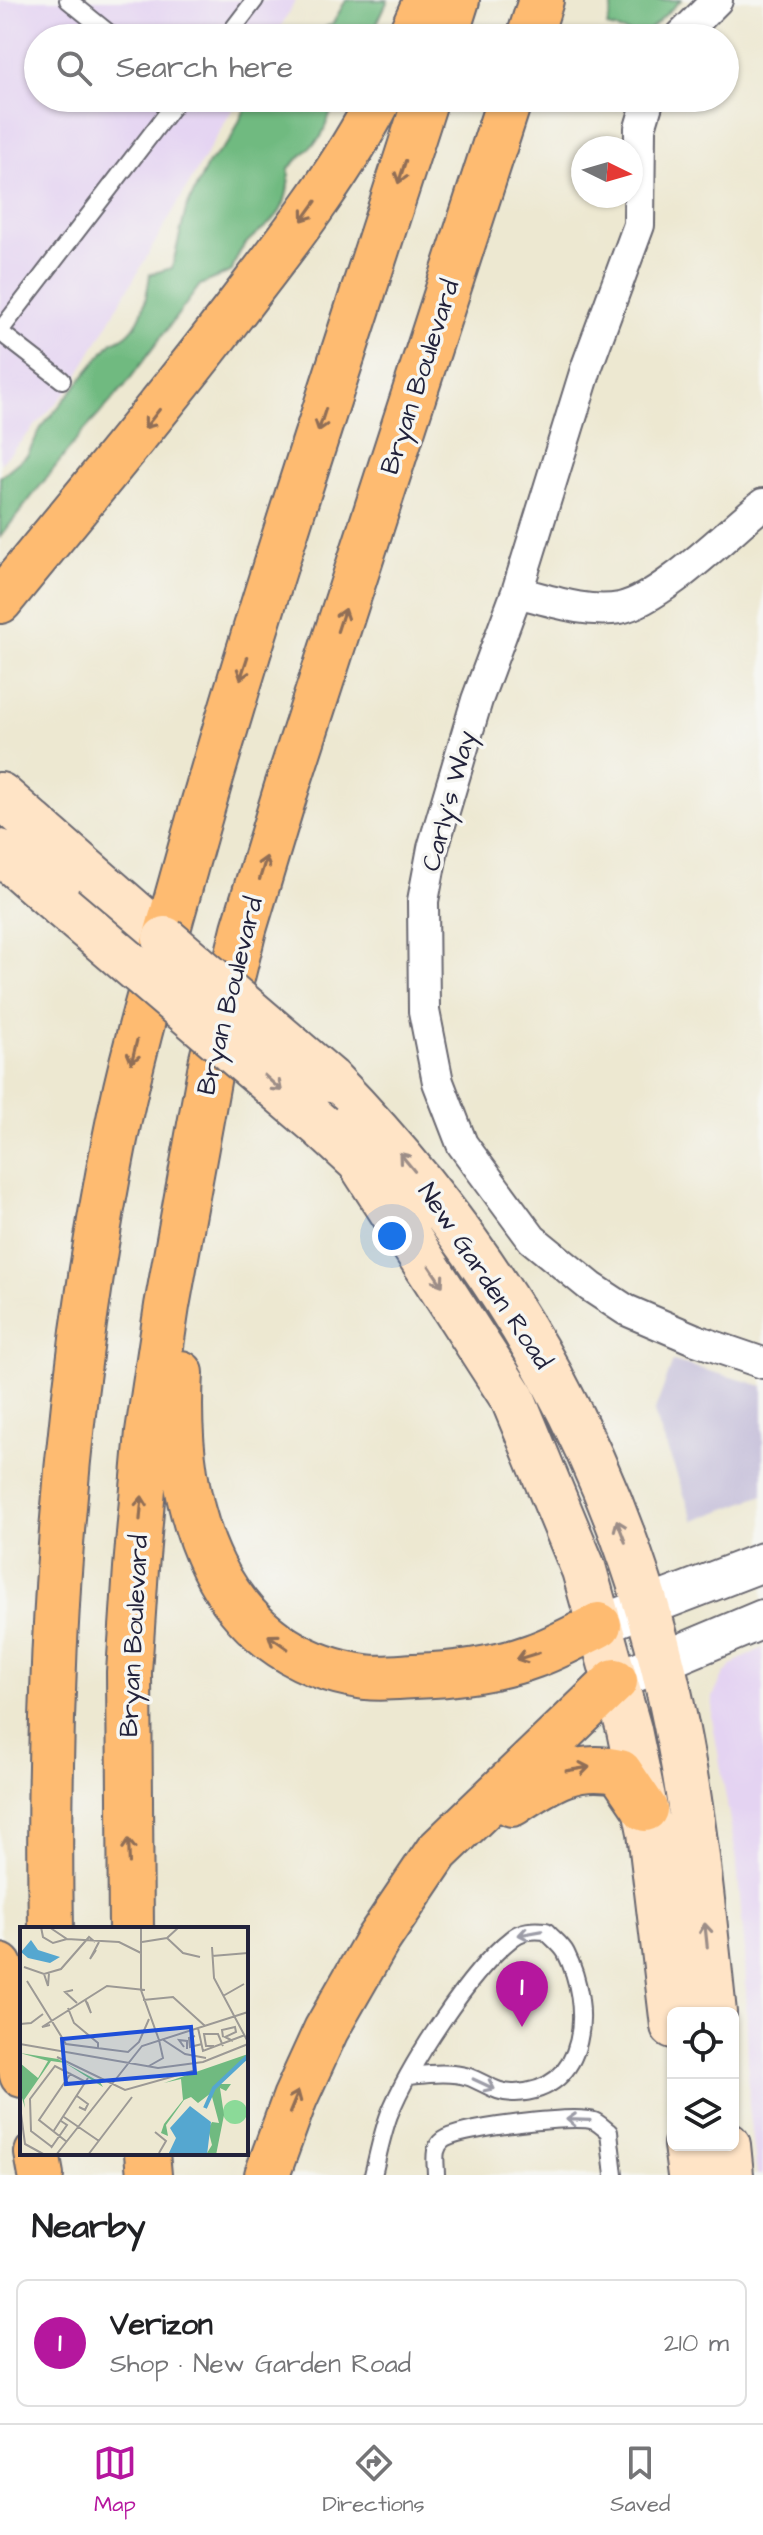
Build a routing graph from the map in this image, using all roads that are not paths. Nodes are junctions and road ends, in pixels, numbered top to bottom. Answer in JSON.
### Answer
{"nodes":[{"id":1,"x":68,"y":0,"type":"edge"},
{"id":2,"x":255,"y":0,"type":"edge"},
{"id":3,"x":426,"y":0,"type":"edge"},
{"id":4,"x":457,"y":0,"type":"edge"},
{"id":5,"x":541,"y":0,"type":"edge"},
{"id":6,"x":717,"y":0,"type":"edge"},
{"id":7,"x":98,"y":24,"type":"edge"},
{"id":8,"x":237,"y":24,"type":"edge"},
{"id":9,"x":415,"y":24,"type":"edge"},
{"id":10,"x":449,"y":24,"type":"edge"},
{"id":11,"x":533,"y":24,"type":"edge"},
{"id":12,"x":693,"y":24,"type":"edge"},
{"id":13,"x":168,"y":112,"type":"edge"},
{"id":14,"x":372,"y":112,"type":"edge"},
{"id":15,"x":422,"y":112,"type":"edge"},
{"id":16,"x":505,"y":112,"type":"edge"},
{"id":17,"x":645,"y":112,"type":"edge"},
{"id":18,"x":0,"y":331,"type":"edge"},
{"id":19,"x":62,"y":380,"type":"dead end"},
{"id":20,"x":763,"y":504,"type":"edge"},
{"id":21,"x":517,"y":592,"type":"junction"},
{"id":22,"x":0,"y":601,"type":"edge"},
{"id":23,"x":0,"y":795,"type":"edge"},
{"id":24,"x":0,"y":852,"type":"edge"},
{"id":25,"x":212,"y":1059,"type":"junction"},
{"id":26,"x":763,"y":1363,"type":"edge"},
{"id":27,"x":763,"y":1562,"type":"edge"},
{"id":28,"x":647,"y":1604,"type":"junction"},
{"id":29,"x":763,"y":1619,"type":"edge"},
{"id":30,"x":599,"y":1625,"type":"junction"},
{"id":31,"x":662,"y":1659,"type":"junction"},
{"id":32,"x":615,"y":1681,"type":"junction"},
{"id":33,"x":645,"y":1809,"type":"junction"},
{"id":34,"x":460,"y":1830,"type":"junction"},
{"id":35,"x":51,"y":1927,"type":"edge"},
{"id":36,"x":131,"y":1927,"type":"edge"},
{"id":37,"x":0,"y":1966,"type":"edge"},
{"id":38,"x":671,"y":2007,"type":"edge"},
{"id":39,"x":713,"y":2007,"type":"edge"},
{"id":40,"x":20,"y":2065,"type":"edge"},
{"id":41,"x":408,"y":2076,"type":"junction"},
{"id":42,"x":687,"y":2151,"type":"edge"},
{"id":43,"x":729,"y":2151,"type":"edge"},
{"id":44,"x":37,"y":2155,"type":"edge"},
{"id":45,"x":66,"y":2155,"type":"edge"},
{"id":46,"x":147,"y":2155,"type":"edge"},
{"id":47,"x":436,"y":2168,"type":"edge"},
{"id":48,"x":41,"y":2175,"type":"edge"},
{"id":49,"x":68,"y":2175,"type":"edge"},
{"id":50,"x":149,"y":2175,"type":"edge"},
{"id":51,"x":267,"y":2175,"type":"edge"},
{"id":52,"x":373,"y":2175,"type":"edge"},
{"id":53,"x":614,"y":2175,"type":"edge"},
{"id":54,"x":690,"y":2175,"type":"edge"},
{"id":55,"x":731,"y":2175,"type":"edge"}],
"edges":[{"from":1,"to":7,"type":"lane"},
{"from":2,"to":8,"type":"lane"},
{"from":3,"to":9,"type":"highway"},
{"from":4,"to":10,"type":"highway"},
{"from":5,"to":11,"type":"highway"},
{"from":6,"to":12,"type":"street"},
{"from":13,"to":18,"type":"lane"},
{"from":14,"to":22,"type":"highway","one_way":true},
{"from":15,"to":35,"type":"highway","one_way":true},
{"from":25,"to":16,"type":"highway","name":"Bryan Boulevard","one_way":true},
{"from":17,"to":21,"type":"street","name":"Carly's Way"},
{"from":18,"to":19,"type":"lane"},
{"from":20,"to":21,"type":"street"},
{"from":21,"to":26,"type":"street","name":"Carly's Way"},
{"from":28,"to":23,"type":"main road","name":"New Garden Road","one_way":true,"bridge":true},
{"from":24,"to":30,"type":"main road","name":"New Garden Road","one_way":true,"bridge":true},
{"from":30,"to":25,"type":"highway","one_way":true},
{"from":36,"to":25,"type":"highway","name":"Bryan Boulevard","one_way":true},
{"from":27,"to":28,"type":"street"},
{"from":28,"to":30,"type":"street"},
{"from":28,"to":31,"type":"main road","name":"New Garden Road"},
{"from":29,"to":31,"type":"street"},
{"from":30,"to":32,"type":"main road","name":"New Garden Road"},
{"from":31,"to":32,"type":"street"},
{"from":39,"to":31,"type":"main road","name":"New Garden Road","one_way":true},
{"from":32,"to":33,"type":"main road","name":"New Garden Road"},
{"from":32,"to":34,"type":"highway"},
{"from":34,"to":33,"type":"highway","one_way":true},
{"from":33,"to":38,"type":"main road","name":"New Garden Road"},
{"from":51,"to":34,"type":"highway","one_way":true},
{"from":37,"to":40,"type":"highway"},
{"from":41,"to":41,"type":"lane","one_way":true},
{"from":41,"to":52,"type":"lane"},
{"from":42,"to":54,"type":"main road"},
{"from":43,"to":55,"type":"main road"},
{"from":44,"to":48,"type":"highway"},
{"from":45,"to":49,"type":"highway"},
{"from":46,"to":50,"type":"highway"},
{"from":53,"to":47,"type":"lane","one_way":true}]}
